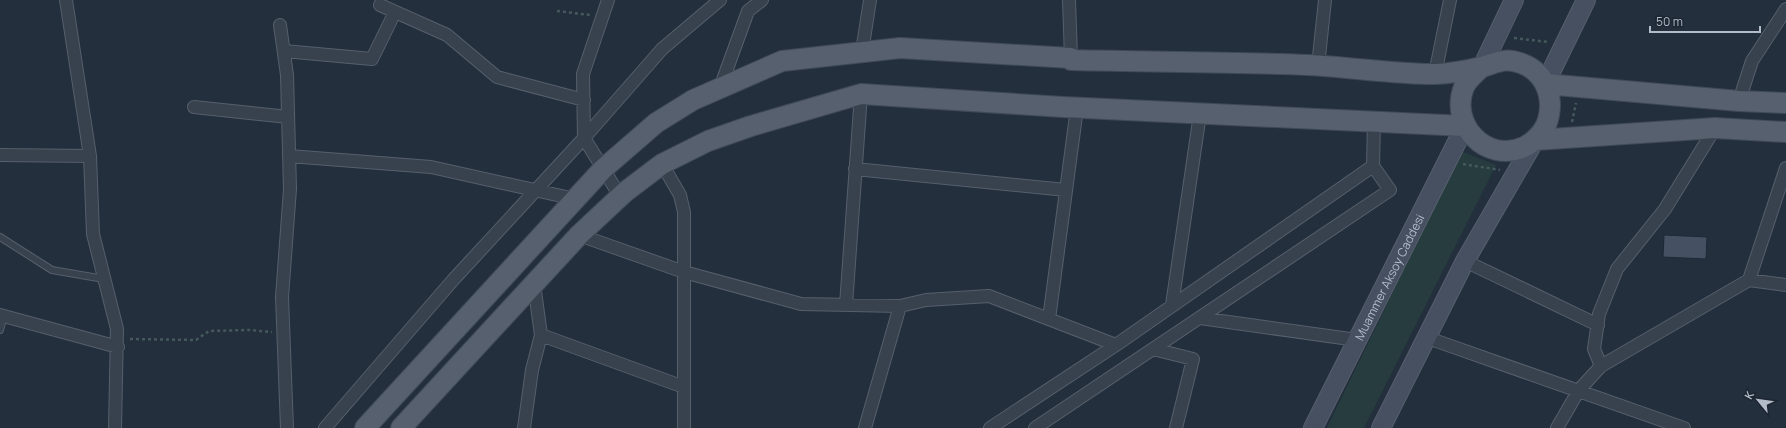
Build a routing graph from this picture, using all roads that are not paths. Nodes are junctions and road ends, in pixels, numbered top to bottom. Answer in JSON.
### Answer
{"nodes":[{"id":1,"x":66,"y":0,"type":"edge"},
{"id":2,"x":608,"y":0,"type":"edge"},
{"id":3,"x":720,"y":0,"type":"edge"},
{"id":4,"x":762,"y":0,"type":"edge"},
{"id":5,"x":870,"y":0,"type":"edge"},
{"id":6,"x":1069,"y":0,"type":"edge"},
{"id":7,"x":1325,"y":0,"type":"edge"},
{"id":8,"x":1450,"y":0,"type":"edge"},
{"id":9,"x":1514,"y":0,"type":"edge"},
{"id":10,"x":1586,"y":0,"type":"edge"},
{"id":11,"x":380,"y":5,"type":"dead end"},
{"id":12,"x":1784,"y":7,"type":"edge"},
{"id":13,"x":395,"y":12,"type":"junction"},
{"id":14,"x":280,"y":25,"type":"dead end"},
{"id":15,"x":284,"y":51,"type":"junction"},
{"id":16,"x":862,"y":52,"type":"junction"},
{"id":17,"x":1071,"y":58,"type":"junction"},
{"id":18,"x":1318,"y":66,"type":"junction"},
{"id":19,"x":1482,"y":67,"type":"junction"},
{"id":20,"x":1436,"y":74,"type":"junction"},
{"id":21,"x":1545,"y":84,"type":"junction"},
{"id":22,"x":720,"y":88,"type":"junction"},
{"id":23,"x":861,"y":94,"type":"junction"},
{"id":24,"x":584,"y":100,"type":"junction"},
{"id":25,"x":1739,"y":101,"type":"junction"},
{"id":26,"x":1786,"y":103,"type":"edge"},
{"id":27,"x":194,"y":107,"type":"dead end"},
{"id":28,"x":1077,"y":108,"type":"junction"},
{"id":29,"x":1200,"y":114,"type":"junction"},
{"id":30,"x":288,"y":117,"type":"junction"},
{"id":31,"x":1374,"y":122,"type":"junction"},
{"id":32,"x":1465,"y":126,"type":"junction"},
{"id":33,"x":1715,"y":128,"type":"junction"},
{"id":34,"x":1786,"y":132,"type":"edge"},
{"id":35,"x":584,"y":138,"type":"junction"},
{"id":36,"x":1534,"y":140,"type":"junction"},
{"id":37,"x":0,"y":155,"type":"edge"},
{"id":38,"x":90,"y":156,"type":"junction"},
{"id":39,"x":289,"y":156,"type":"junction"},
{"id":40,"x":662,"y":164,"type":"junction"},
{"id":41,"x":1373,"y":166,"type":"junction"},
{"id":42,"x":1786,"y":168,"type":"edge"},
{"id":43,"x":603,"y":169,"type":"junction"},
{"id":44,"x":855,"y":169,"type":"junction"},
{"id":45,"x":1066,"y":190,"type":"junction"},
{"id":46,"x":537,"y":191,"type":"junction"},
{"id":47,"x":620,"y":196,"type":"junction"},
{"id":48,"x":575,"y":199,"type":"junction"},
{"id":49,"x":579,"y":235,"type":"junction"},
{"id":50,"x":0,"y":237,"type":"edge"},
{"id":51,"x":1465,"y":261,"type":"junction"},
{"id":52,"x":684,"y":272,"type":"junction"},
{"id":53,"x":104,"y":280,"type":"junction"},
{"id":54,"x":1749,"y":280,"type":"junction"},
{"id":55,"x":534,"y":284,"type":"junction"},
{"id":56,"x":1786,"y":285,"type":"edge"},
{"id":57,"x":1172,"y":304,"type":"junction"},
{"id":58,"x":846,"y":305,"type":"junction"},
{"id":59,"x":900,"y":306,"type":"junction"},
{"id":60,"x":2,"y":315,"type":"edge"},
{"id":61,"x":1200,"y":318,"type":"junction"},
{"id":62,"x":1049,"y":319,"type":"junction"},
{"id":63,"x":1598,"y":325,"type":"junction"},
{"id":64,"x":0,"y":330,"type":"edge"},
{"id":65,"x":541,"y":335,"type":"junction"},
{"id":66,"x":1426,"y":337,"type":"junction"},
{"id":67,"x":1357,"y":340,"type":"junction"},
{"id":68,"x":117,"y":343,"type":"junction"},
{"id":69,"x":1116,"y":345,"type":"junction"},
{"id":70,"x":1153,"y":349,"type":"junction"},
{"id":71,"x":1601,"y":366,"type":"junction"},
{"id":72,"x":684,"y":386,"type":"junction"},
{"id":73,"x":1579,"y":390,"type":"junction"},
{"id":74,"x":407,"y":426,"type":"edge"},
{"id":75,"x":115,"y":428,"type":"edge"},
{"id":76,"x":288,"y":428,"type":"edge"},
{"id":77,"x":326,"y":428,"type":"edge"},
{"id":78,"x":365,"y":428,"type":"edge"},
{"id":79,"x":524,"y":428,"type":"edge"},
{"id":80,"x":684,"y":428,"type":"edge"},
{"id":81,"x":865,"y":428,"type":"edge"},
{"id":82,"x":990,"y":428,"type":"edge"},
{"id":83,"x":1035,"y":428,"type":"edge"},
{"id":84,"x":1176,"y":428,"type":"edge"},
{"id":85,"x":1313,"y":428,"type":"edge"},
{"id":86,"x":1381,"y":428,"type":"edge"},
{"id":87,"x":1557,"y":428,"type":"edge"},
{"id":88,"x":1684,"y":428,"type":"edge"}],
"edges":[{"from":1,"to":38,"type":"street"},
{"from":2,"to":24,"type":"street"},
{"from":3,"to":35,"type":"street"},
{"from":4,"to":22,"type":"street"},
{"from":5,"to":16,"type":"street"},
{"from":6,"to":17,"type":"street"},
{"from":7,"to":18,"type":"street"},
{"from":8,"to":20,"type":"street"},
{"from":9,"to":19,"type":"main road"},
{"from":10,"to":21,"type":"main road"},
{"from":11,"to":13,"type":"street"},
{"from":12,"to":25,"type":"street"},
{"from":13,"to":15,"type":"street"},
{"from":13,"to":24,"type":"street"},
{"from":14,"to":15,"type":"street"},
{"from":15,"to":30,"type":"street"},
{"from":16,"to":17,"type":"main road"},
{"from":16,"to":22,"type":"main road"},
{"from":17,"to":18,"type":"main road"},
{"from":18,"to":20,"type":"main road"},
{"from":19,"to":20,"type":"main road"},
{"from":19,"to":21,"type":"main road"},
{"from":19,"to":32,"type":"main road"},
{"from":21,"to":25,"type":"main road"},
{"from":21,"to":36,"type":"main road"},
{"from":22,"to":43,"type":"main road"},
{"from":23,"to":28,"type":"main road"},
{"from":23,"to":40,"type":"main road"},
{"from":23,"to":44,"type":"street"},
{"from":24,"to":35,"type":"street"},
{"from":25,"to":26,"type":"main road"},
{"from":27,"to":30,"type":"street"},
{"from":28,"to":29,"type":"main road"},
{"from":28,"to":45,"type":"street"},
{"from":29,"to":31,"type":"main road"},
{"from":29,"to":57,"type":"street"},
{"from":30,"to":39,"type":"street"},
{"from":31,"to":32,"type":"main road"},
{"from":31,"to":41,"type":"street"},
{"from":32,"to":36,"type":"main road"},
{"from":32,"to":67,"type":"main road","name":"Muammer Aksoy Caddesi"},
{"from":33,"to":34,"type":"main road"},
{"from":33,"to":36,"type":"main road"},
{"from":33,"to":63,"type":"street"},
{"from":35,"to":43,"type":"street"},
{"from":35,"to":46,"type":"street"},
{"from":36,"to":51,"type":"main road"},
{"from":37,"to":38,"type":"street"},
{"from":38,"to":53,"type":"street"},
{"from":39,"to":46,"type":"street"},
{"from":39,"to":76,"type":"street"},
{"from":40,"to":47,"type":"main road"},
{"from":40,"to":52,"type":"street"},
{"from":41,"to":57,"type":"street"},
{"from":41,"to":61,"type":"street"},
{"from":42,"to":54,"type":"street"},
{"from":43,"to":47,"type":"street"},
{"from":43,"to":48,"type":"main road"},
{"from":44,"to":45,"type":"street"},
{"from":44,"to":58,"type":"street"},
{"from":45,"to":62,"type":"street"},
{"from":46,"to":48,"type":"street"},
{"from":46,"to":77,"type":"street"},
{"from":47,"to":49,"type":"main road"},
{"from":48,"to":78,"type":"main road"},
{"from":49,"to":52,"type":"street"},
{"from":49,"to":55,"type":"main road"},
{"from":50,"to":53,"type":"lane"},
{"from":51,"to":63,"type":"street"},
{"from":51,"to":66,"type":"main road"},
{"from":52,"to":58,"type":"street"},
{"from":52,"to":72,"type":"street"},
{"from":53,"to":68,"type":"street"},
{"from":54,"to":56,"type":"street"},
{"from":54,"to":71,"type":"street"},
{"from":55,"to":65,"type":"street"},
{"from":55,"to":74,"type":"main road"},
{"from":57,"to":69,"type":"street"},
{"from":58,"to":59,"type":"street"},
{"from":59,"to":62,"type":"street"},
{"from":59,"to":81,"type":"street"},
{"from":60,"to":64,"type":"lane"},
{"from":60,"to":68,"type":"street"},
{"from":61,"to":67,"type":"street"},
{"from":61,"to":70,"type":"street"},
{"from":62,"to":69,"type":"street"},
{"from":63,"to":71,"type":"street"},
{"from":65,"to":72,"type":"street"},
{"from":65,"to":79,"type":"street"},
{"from":66,"to":73,"type":"street"},
{"from":66,"to":86,"type":"main road"},
{"from":67,"to":85,"type":"main road","name":"Muammer Aksoy Caddesi"},
{"from":68,"to":75,"type":"street"},
{"from":69,"to":82,"type":"street"},
{"from":70,"to":83,"type":"street"},
{"from":70,"to":84,"type":"street"},
{"from":71,"to":73,"type":"street"},
{"from":72,"to":80,"type":"street"},
{"from":73,"to":87,"type":"street"},
{"from":73,"to":88,"type":"street"}]}
